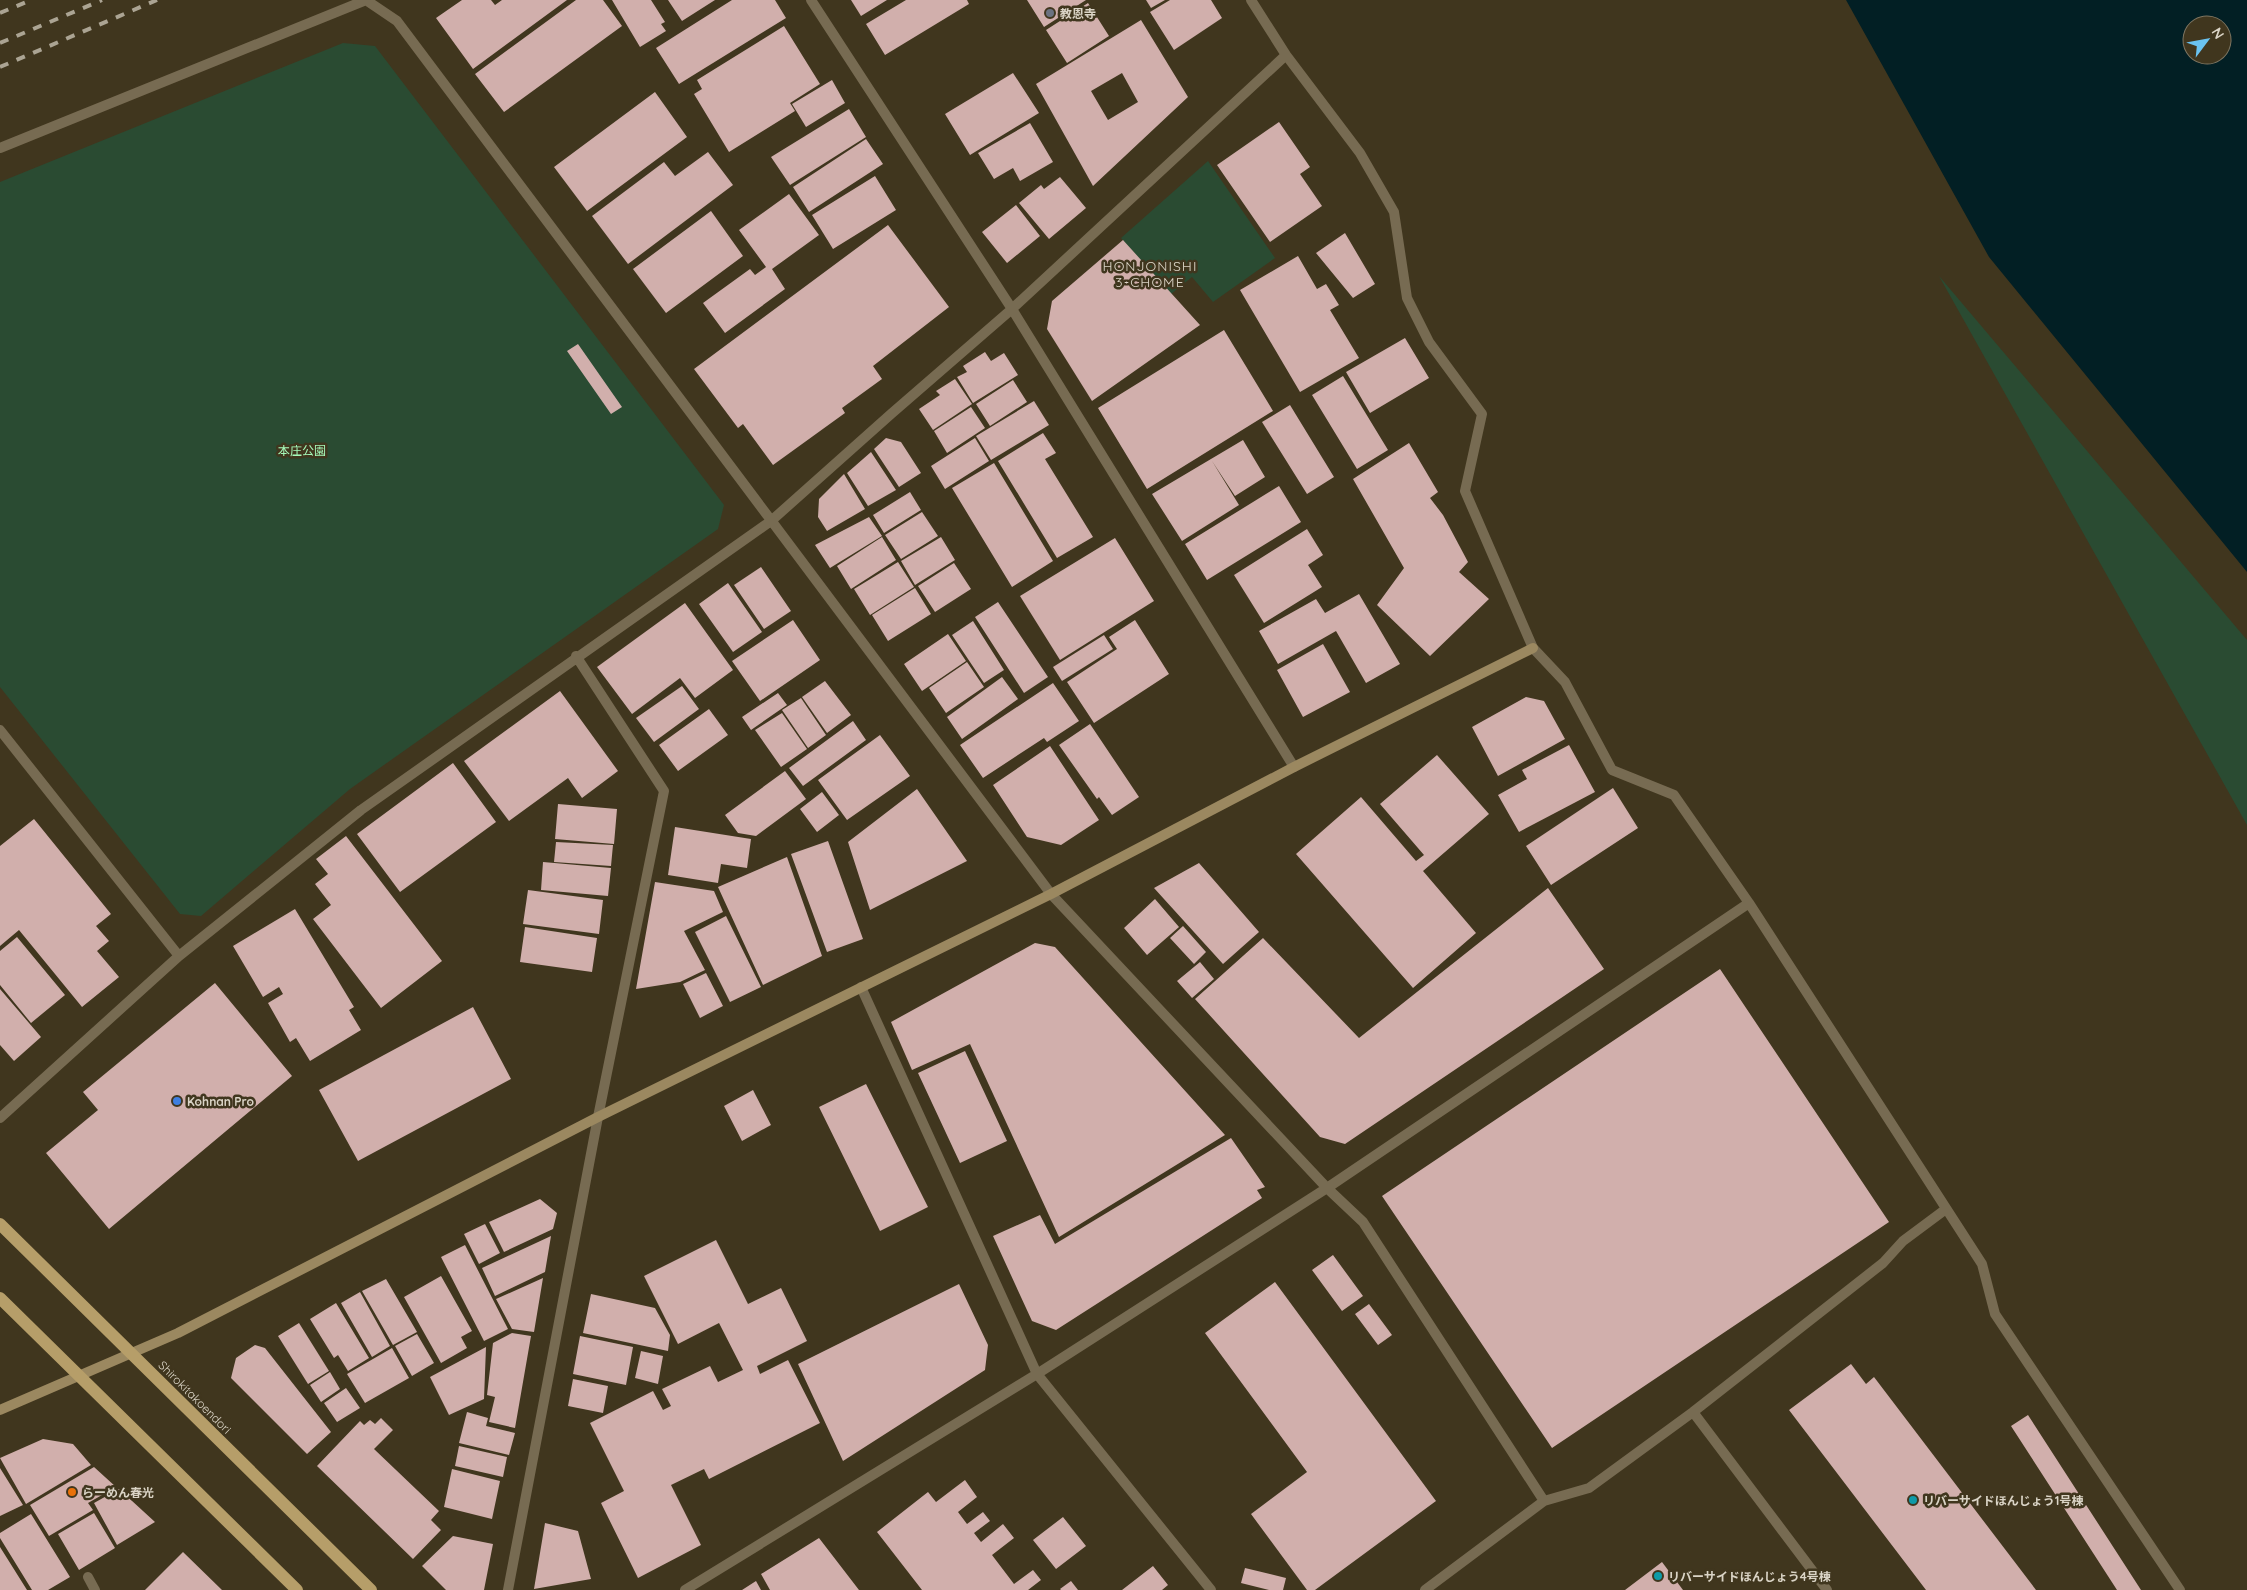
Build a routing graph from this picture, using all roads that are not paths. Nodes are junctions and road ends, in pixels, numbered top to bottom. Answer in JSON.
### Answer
{"nodes":[{"id":1,"x":366,"y":0,"type":"edge"},
{"id":2,"x":811,"y":0,"type":"edge"},
{"id":3,"x":1251,"y":0,"type":"edge"},
{"id":4,"x":1286,"y":55,"type":"junction"},
{"id":5,"x":0,"y":148,"type":"edge"},
{"id":6,"x":1012,"y":309,"type":"junction"},
{"id":7,"x":771,"y":521,"type":"junction"},
{"id":8,"x":1533,"y":648,"type":"junction"},
{"id":9,"x":576,"y":656,"type":"junction"},
{"id":10,"x":0,"y":730,"type":"edge"},
{"id":11,"x":1294,"y":767,"type":"junction"},
{"id":12,"x":1051,"y":894,"type":"junction"},
{"id":13,"x":1749,"y":902,"type":"junction"},
{"id":14,"x":179,"y":956,"type":"junction"},
{"id":15,"x":861,"y":987,"type":"junction"},
{"id":16,"x":598,"y":1117,"type":"junction"},
{"id":17,"x":0,"y":1118,"type":"edge"},
{"id":18,"x":1327,"y":1188,"type":"junction"},
{"id":19,"x":1946,"y":1209,"type":"junction"},
{"id":20,"x":0,"y":1224,"type":"edge"},
{"id":21,"x":0,"y":1298,"type":"edge"},
{"id":22,"x":130,"y":1352,"type":"junction"},
{"id":23,"x":1037,"y":1374,"type":"junction"},
{"id":24,"x":79,"y":1375,"type":"junction"},
{"id":25,"x":0,"y":1410,"type":"edge"},
{"id":26,"x":1693,"y":1412,"type":"junction"},
{"id":27,"x":1544,"y":1500,"type":"junction"},
{"id":28,"x":88,"y":1577,"type":"dead end"},
{"id":29,"x":95,"y":1590,"type":"edge"},
{"id":30,"x":297,"y":1590,"type":"edge"},
{"id":31,"x":371,"y":1590,"type":"edge"},
{"id":32,"x":508,"y":1590,"type":"edge"},
{"id":33,"x":685,"y":1590,"type":"edge"},
{"id":34,"x":1211,"y":1590,"type":"edge"},
{"id":35,"x":1425,"y":1590,"type":"edge"},
{"id":36,"x":1827,"y":1590,"type":"edge"},
{"id":37,"x":2180,"y":1590,"type":"edge"}],
"edges":[{"from":1,"to":5,"type":"street"},
{"from":1,"to":7,"type":"street"},
{"from":2,"to":6,"type":"street"},
{"from":3,"to":4,"type":"street"},
{"from":4,"to":6,"type":"street"},
{"from":4,"to":8,"type":"street"},
{"from":6,"to":7,"type":"street"},
{"from":6,"to":11,"type":"street"},
{"from":7,"to":9,"type":"street"},
{"from":7,"to":12,"type":"street"},
{"from":8,"to":11,"type":"street"},
{"from":8,"to":13,"type":"street"},
{"from":9,"to":14,"type":"street"},
{"from":9,"to":16,"type":"street"},
{"from":10,"to":14,"type":"street"},
{"from":11,"to":12,"type":"street"},
{"from":12,"to":15,"type":"street"},
{"from":12,"to":18,"type":"street"},
{"from":13,"to":18,"type":"street"},
{"from":13,"to":19,"type":"street"},
{"from":14,"to":17,"type":"street"},
{"from":15,"to":16,"type":"street"},
{"from":15,"to":23,"type":"street"},
{"from":16,"to":22,"type":"street"},
{"from":16,"to":32,"type":"street"},
{"from":18,"to":23,"type":"street"},
{"from":18,"to":27,"type":"street"},
{"from":19,"to":26,"type":"street"},
{"from":19,"to":37,"type":"street"},
{"from":20,"to":22,"type":"main road","name":"Shirokitakoendori"},
{"from":21,"to":24,"type":"main road"},
{"from":22,"to":24,"type":"street"},
{"from":22,"to":31,"type":"main road","name":"Shirokitakoendori"},
{"from":23,"to":33,"type":"street"},
{"from":23,"to":34,"type":"street"},
{"from":24,"to":25,"type":"street"},
{"from":24,"to":30,"type":"main road"},
{"from":26,"to":27,"type":"street"},
{"from":26,"to":36,"type":"street"},
{"from":27,"to":35,"type":"street"},
{"from":28,"to":29,"type":"street"}]}
